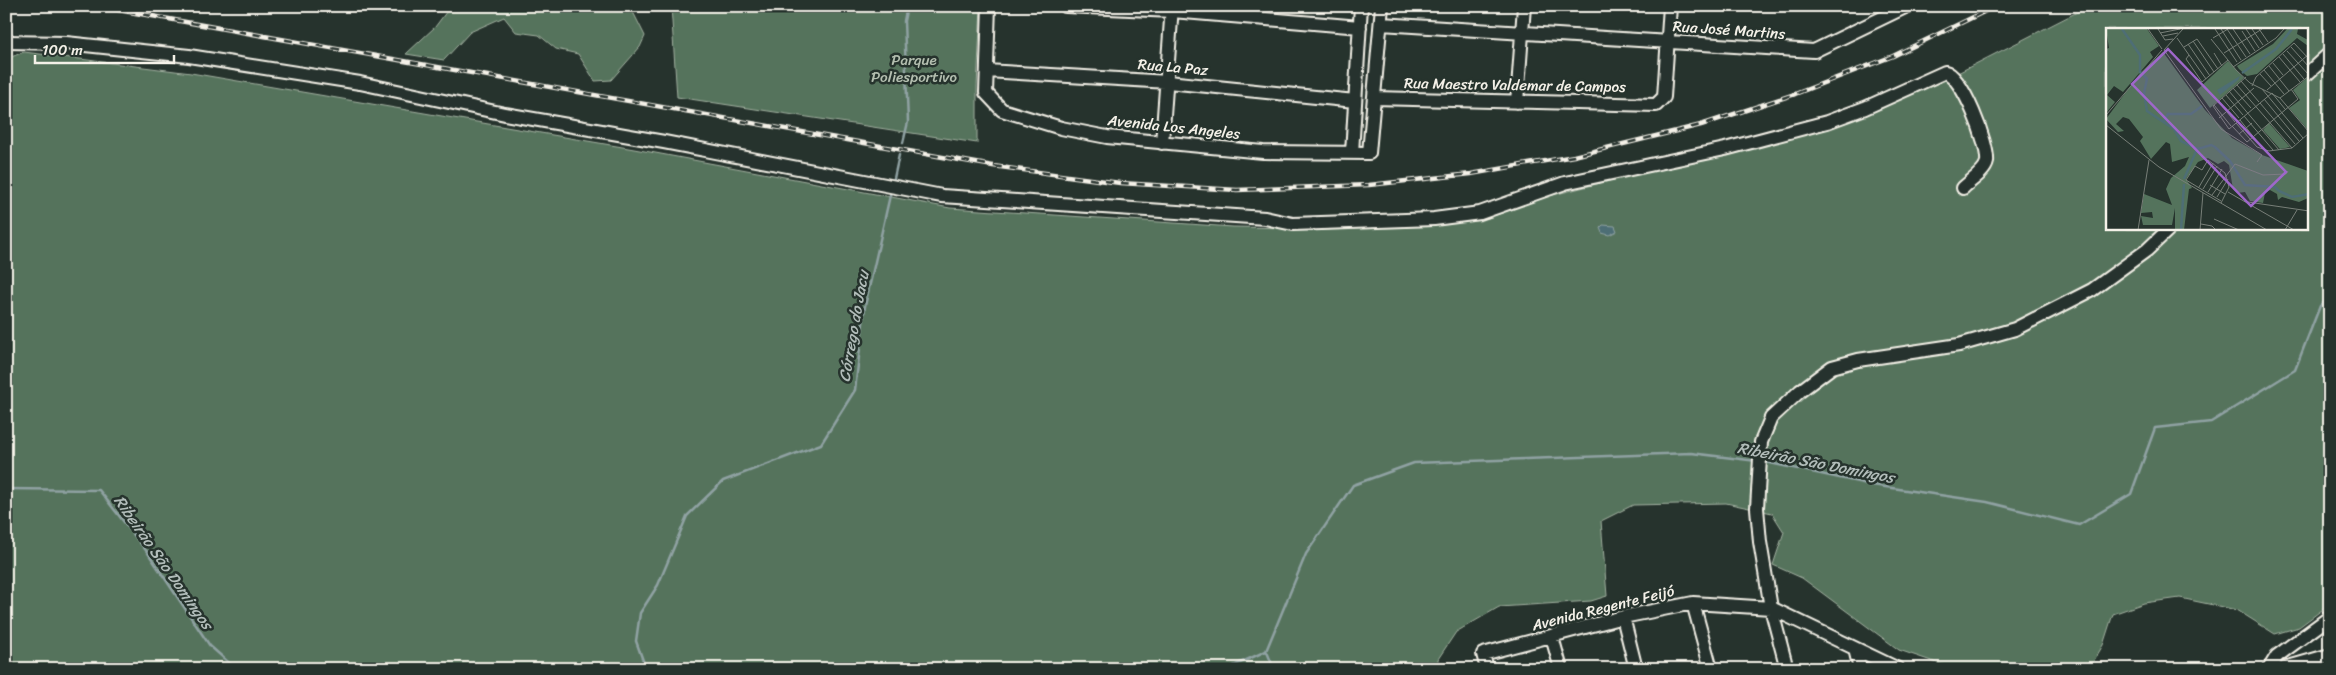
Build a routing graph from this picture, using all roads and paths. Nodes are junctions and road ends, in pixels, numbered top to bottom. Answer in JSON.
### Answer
{"nodes":[{"id":1,"x":989,"y":6,"type":"edge"},
{"id":2,"x":1066,"y":6,"type":"edge"},
{"id":3,"x":1362,"y":6,"type":"edge"},
{"id":4,"x":1382,"y":6,"type":"edge"},
{"id":5,"x":1524,"y":6,"type":"edge"},
{"id":6,"x":1670,"y":6,"type":"edge"},
{"id":7,"x":1907,"y":6,"type":"edge"},
{"id":8,"x":1172,"y":9,"type":"edge"},
{"id":9,"x":1381,"y":24,"type":"junction"},
{"id":10,"x":1360,"y":27,"type":"junction"},
{"id":11,"x":1522,"y":33,"type":"junction"},
{"id":12,"x":6,"y":42,"type":"edge"},
{"id":13,"x":1667,"y":42,"type":"junction"},
{"id":14,"x":2330,"y":53,"type":"edge"},
{"id":15,"x":987,"y":71,"type":"junction"},
{"id":16,"x":2308,"y":73,"type":"edge"},
{"id":17,"x":1168,"y":82,"type":"junction"},
{"id":18,"x":1374,"y":98,"type":"junction"},
{"id":19,"x":1356,"y":101,"type":"junction"},
{"id":20,"x":1517,"y":102,"type":"junction"},
{"id":21,"x":1162,"y":143,"type":"junction"},
{"id":22,"x":1352,"y":153,"type":"junction"},
{"id":23,"x":1963,"y":188,"type":"dead end"},
{"id":24,"x":2168,"y":230,"type":"edge"},
{"id":25,"x":1693,"y":603,"type":"junction"},
{"id":26,"x":1771,"y":608,"type":"junction"},
{"id":27,"x":1623,"y":617,"type":"junction"},
{"id":28,"x":2330,"y":617,"type":"edge"},
{"id":29,"x":1552,"y":637,"type":"junction"},
{"id":30,"x":1855,"y":648,"type":"junction"},
{"id":31,"x":2330,"y":655,"type":"edge"},
{"id":32,"x":1487,"y":669,"type":"edge"},
{"id":33,"x":1561,"y":669,"type":"edge"},
{"id":34,"x":1636,"y":669,"type":"edge"},
{"id":35,"x":1711,"y":669,"type":"edge"},
{"id":36,"x":1787,"y":669,"type":"edge"},
{"id":37,"x":1860,"y":669,"type":"edge"},
{"id":38,"x":1898,"y":669,"type":"edge"},
{"id":39,"x":2269,"y":669,"type":"edge"},
{"id":40,"x":2281,"y":669,"type":"edge"}],
"edges":[{"from":1,"to":15,"type":"street"},
{"from":2,"to":8,"type":"street"},
{"from":3,"to":10,"type":"street"},
{"from":4,"to":9,"type":"street"},
{"from":5,"to":11,"type":"street"},
{"from":6,"to":13,"type":"street"},
{"from":7,"to":13,"type":"street","name":"Rua José Martins"},
{"from":8,"to":10,"type":"street"},
{"from":8,"to":17,"type":"street"},
{"from":9,"to":11,"type":"street","name":"Rua José Martins"},
{"from":9,"to":18,"type":"street"},
{"from":10,"to":19,"type":"street"},
{"from":11,"to":13,"type":"street","name":"Rua José Martins"},
{"from":11,"to":20,"type":"street"},
{"from":12,"to":23,"type":"street"},
{"from":13,"to":20,"type":"street","name":"Rua Maestro Valdemar de Campos"},
{"from":14,"to":16,"type":"street"},
{"from":15,"to":17,"type":"street","name":"Rua La Paz"},
{"from":15,"to":21,"type":"street","name":"Avenida Los Angeles"},
{"from":17,"to":19,"type":"street","name":"Rua La Paz"},
{"from":17,"to":21,"type":"street"},
{"from":18,"to":20,"type":"street","name":"Rua Maestro Valdemar de Campos"},
{"from":18,"to":22,"type":"street","name":"Avenida Los Angeles"},
{"from":19,"to":22,"type":"street"},
{"from":21,"to":22,"type":"street","name":"Avenida Los Angeles"},
{"from":24,"to":26,"type":"street"},
{"from":25,"to":26,"type":"street","name":"Avenida Regente Feijó"},
{"from":25,"to":27,"type":"street","name":"Avenida Regente Feijó"},
{"from":25,"to":35,"type":"street"},
{"from":26,"to":30,"type":"street","name":"Avenida Regente Feijó"},
{"from":26,"to":36,"type":"street"},
{"from":27,"to":29,"type":"street","name":"Avenida Regente Feijó"},
{"from":27,"to":34,"type":"street"},
{"from":28,"to":39,"type":"street"},
{"from":29,"to":32,"type":"street","name":"Avenida Regente Feijó"},
{"from":29,"to":33,"type":"street"},
{"from":30,"to":37,"type":"street"},
{"from":30,"to":38,"type":"street","name":"Avenida Regente Feijó"},
{"from":31,"to":40,"type":"street"}]}
